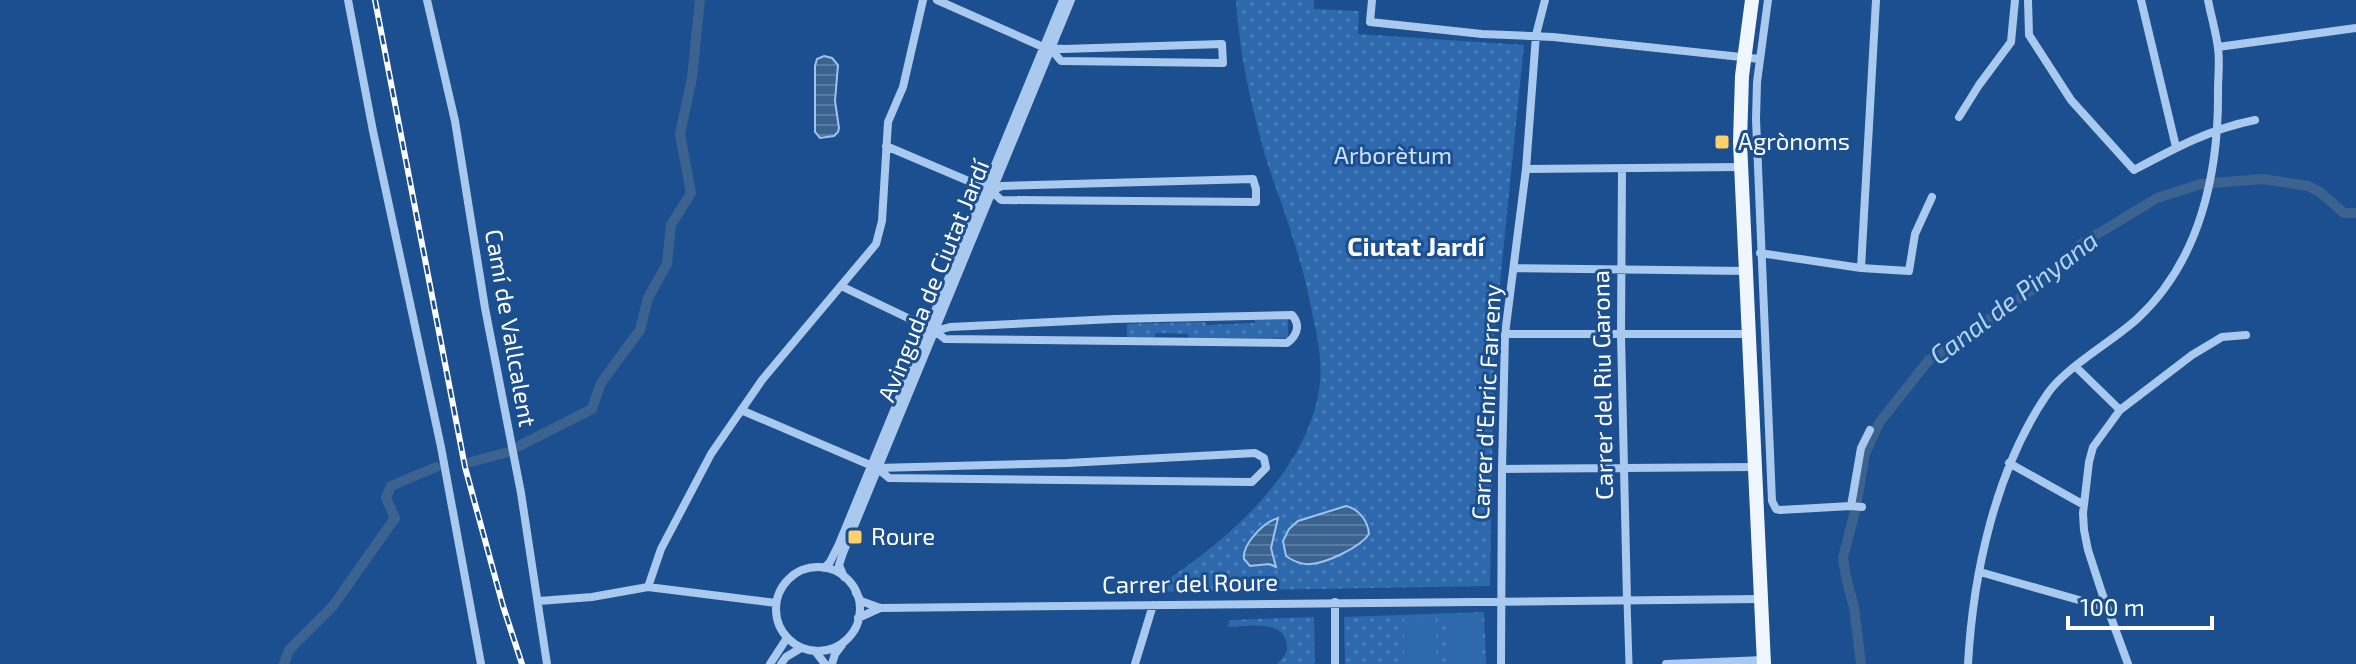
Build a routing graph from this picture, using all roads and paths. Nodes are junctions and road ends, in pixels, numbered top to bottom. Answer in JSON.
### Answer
{"nodes":[{"id":1,"x":348,"y":0,"type":"edge"},
{"id":2,"x":427,"y":0,"type":"edge"},
{"id":3,"x":923,"y":0,"type":"edge"},
{"id":4,"x":937,"y":0,"type":"edge"},
{"id":5,"x":1063,"y":0,"type":"edge"},
{"id":6,"x":1071,"y":0,"type":"edge"},
{"id":7,"x":1372,"y":0,"type":"edge"},
{"id":8,"x":1545,"y":0,"type":"edge"},
{"id":9,"x":1752,"y":0,"type":"edge"},
{"id":10,"x":1768,"y":0,"type":"edge"},
{"id":11,"x":1876,"y":0,"type":"edge"},
{"id":12,"x":2015,"y":0,"type":"edge"},
{"id":13,"x":2028,"y":0,"type":"edge"},
{"id":14,"x":2141,"y":0,"type":"edge"},
{"id":15,"x":2208,"y":0,"type":"edge"},
{"id":16,"x":2356,"y":28,"type":"edge"},
{"id":17,"x":1536,"y":35,"type":"junction"},
{"id":18,"x":2218,"y":47,"type":"junction"},
{"id":19,"x":1047,"y":48,"type":"junction"},
{"id":20,"x":1744,"y":56,"type":"junction"},
{"id":21,"x":1760,"y":59,"type":"junction"},
{"id":22,"x":1959,"y":117,"type":"dead end"},
{"id":23,"x":2255,"y":120,"type":"dead end"},
{"id":24,"x":2218,"y":128,"type":"junction"},
{"id":25,"x":886,"y":146,"type":"junction"},
{"id":26,"x":2176,"y":147,"type":"junction"},
{"id":27,"x":1741,"y":167,"type":"junction"},
{"id":28,"x":1526,"y":169,"type":"junction"},
{"id":29,"x":1622,"y":169,"type":"junction"},
{"id":30,"x":1135,"y":181,"type":"junction"},
{"id":31,"x":989,"y":189,"type":"junction"},
{"id":32,"x":1932,"y":197,"type":"dead end"},
{"id":33,"x":1136,"y":200,"type":"junction"},
{"id":34,"x":1759,"y":211,"type":"junction"},
{"id":35,"x":1745,"y":243,"type":"junction"},
{"id":36,"x":1760,"y":253,"type":"junction"},
{"id":37,"x":1514,"y":268,"type":"junction"},
{"id":38,"x":1861,"y":268,"type":"junction"},
{"id":39,"x":1621,"y":269,"type":"junction"},
{"id":40,"x":1746,"y":271,"type":"junction"},
{"id":41,"x":841,"y":286,"type":"junction"},
{"id":42,"x":1114,"y":319,"type":"junction"},
{"id":43,"x":931,"y":329,"type":"junction"},
{"id":44,"x":1505,"y":334,"type":"junction"},
{"id":45,"x":1749,"y":334,"type":"junction"},
{"id":46,"x":1621,"y":335,"type":"junction"},
{"id":47,"x":2246,"y":335,"type":"dead end"},
{"id":48,"x":1115,"y":340,"type":"junction"},
{"id":49,"x":2076,"y":367,"type":"junction"},
{"id":50,"x":741,"y":410,"type":"junction"},
{"id":51,"x":2120,"y":410,"type":"junction"},
{"id":52,"x":1870,"y":430,"type":"dead end"},
{"id":53,"x":1067,"y":463,"type":"junction"},
{"id":54,"x":2009,"y":463,"type":"junction"},
{"id":55,"x":874,"y":466,"type":"junction"},
{"id":56,"x":1624,"y":467,"type":"junction"},
{"id":57,"x":1755,"y":467,"type":"junction"},
{"id":58,"x":1502,"y":469,"type":"junction"},
{"id":59,"x":1771,"y":470,"type":"junction"},
{"id":60,"x":1068,"y":479,"type":"junction"},
{"id":61,"x":1756,"y":495,"type":"junction"},
{"id":62,"x":2084,"y":505,"type":"junction"},
{"id":63,"x":1851,"y":506,"type":"junction"},
{"id":64,"x":1862,"y":507,"type":"dead end"},
{"id":65,"x":824,"y":568,"type":"junction"},
{"id":66,"x":1980,"y":572,"type":"junction"},
{"id":67,"x":844,"y":577,"type":"junction"},
{"id":68,"x":648,"y":587,"type":"junction"},
{"id":69,"x":856,"y":593,"type":"junction"},
{"id":70,"x":1761,"y":599,"type":"junction"},
{"id":71,"x":1627,"y":600,"type":"junction"},
{"id":72,"x":539,"y":601,"type":"junction"},
{"id":73,"x":1500,"y":601,"type":"junction"},
{"id":74,"x":1335,"y":602,"type":"junction"},
{"id":75,"x":776,"y":603,"type":"junction"},
{"id":76,"x":1153,"y":605,"type":"junction"},
{"id":77,"x":880,"y":608,"type":"junction"},
{"id":78,"x":2107,"y":608,"type":"junction"},
{"id":79,"x":858,"y":618,"type":"junction"},
{"id":80,"x":787,"y":638,"type":"junction"},
{"id":81,"x":845,"y":641,"type":"junction"},
{"id":82,"x":801,"y":648,"type":"junction"},
{"id":83,"x":815,"y":651,"type":"junction"},
{"id":84,"x":1764,"y":662,"type":"edge"},
{"id":85,"x":481,"y":664,"type":"edge"},
{"id":86,"x":547,"y":664,"type":"edge"},
{"id":87,"x":770,"y":664,"type":"edge"},
{"id":88,"x":781,"y":664,"type":"edge"},
{"id":89,"x":825,"y":664,"type":"edge"},
{"id":90,"x":832,"y":664,"type":"edge"},
{"id":91,"x":1135,"y":664,"type":"edge"},
{"id":92,"x":1335,"y":664,"type":"edge"},
{"id":93,"x":1501,"y":664,"type":"edge"},
{"id":94,"x":1629,"y":664,"type":"edge"},
{"id":95,"x":1666,"y":664,"type":"edge"},
{"id":96,"x":1968,"y":664,"type":"edge"},
{"id":97,"x":2128,"y":664,"type":"edge"}],
"edges":[{"from":1,"to":85,"type":"street"},
{"from":2,"to":72,"type":"street","name":"Camí de Vallcalent"},
{"from":3,"to":25,"type":"street"},
{"from":4,"to":19,"type":"street"},
{"from":5,"to":19,"type":"street","name":"Avinguda de Ciutat Jardí"},
{"from":6,"to":19,"type":"street","name":"Avinguda de Ciutat Jardí"},
{"from":7,"to":17,"type":"street"},
{"from":8,"to":17,"type":"street","name":"Carrer d'Enric Farreny"},
{"from":9,"to":20,"type":"main road"},
{"from":10,"to":21,"type":"street"},
{"from":11,"to":38,"type":"street"},
{"from":12,"to":22,"type":"street"},
{"from":13,"to":26,"type":"street"},
{"from":14,"to":26,"type":"street"},
{"from":15,"to":18,"type":"street"},
{"from":16,"to":18,"type":"street"},
{"from":17,"to":20,"type":"street"},
{"from":17,"to":28,"type":"street","name":"Carrer d'Enric Farreny"},
{"from":18,"to":24,"type":"street"},
{"from":19,"to":19,"type":"street"},
{"from":19,"to":31,"type":"street","name":"Avinguda de Ciutat Jardí"},
{"from":20,"to":21,"type":"street"},
{"from":20,"to":27,"type":"main road"},
{"from":21,"to":34,"type":"street"},
{"from":23,"to":24,"type":"street"},
{"from":24,"to":26,"type":"street"},
{"from":24,"to":49,"type":"street"},
{"from":25,"to":31,"type":"street"},
{"from":25,"to":41,"type":"street"},
{"from":27,"to":29,"type":"street"},
{"from":27,"to":35,"type":"main road"},
{"from":28,"to":29,"type":"street"},
{"from":28,"to":37,"type":"street","name":"Carrer d'Enric Farreny"},
{"from":29,"to":39,"type":"street","name":"Carrer del Riu Garona"},
{"from":30,"to":31,"type":"street"},
{"from":30,"to":33,"type":"street"},
{"from":30,"to":33,"type":"street"},
{"from":31,"to":33,"type":"street"},
{"from":31,"to":43,"type":"street","name":"Avinguda de Ciutat Jardí"},
{"from":32,"to":38,"type":"street"},
{"from":34,"to":35,"type":"street"},
{"from":34,"to":36,"type":"street"},
{"from":35,"to":40,"type":"main road"},
{"from":36,"to":38,"type":"street"},
{"from":36,"to":59,"type":"street"},
{"from":37,"to":39,"type":"street"},
{"from":37,"to":44,"type":"street","name":"Carrer d'Enric Farreny"},
{"from":39,"to":40,"type":"street"},
{"from":39,"to":46,"type":"street","name":"Carrer del Riu Garona"},
{"from":40,"to":45,"type":"main road"},
{"from":41,"to":43,"type":"street"},
{"from":41,"to":50,"type":"street"},
{"from":42,"to":43,"type":"street"},
{"from":42,"to":48,"type":"street"},
{"from":42,"to":48,"type":"street"},
{"from":43,"to":48,"type":"street"},
{"from":43,"to":55,"type":"street","name":"Avinguda de Ciutat Jardí"},
{"from":44,"to":46,"type":"street"},
{"from":44,"to":58,"type":"street","name":"Carrer d'Enric Farreny"},
{"from":45,"to":46,"type":"street"},
{"from":45,"to":57,"type":"main road"},
{"from":46,"to":56,"type":"street","name":"Carrer del Riu Garona"},
{"from":47,"to":51,"type":"street"},
{"from":49,"to":51,"type":"street"},
{"from":49,"to":54,"type":"street"},
{"from":50,"to":55,"type":"street"},
{"from":50,"to":68,"type":"street"},
{"from":51,"to":62,"type":"street"},
{"from":52,"to":63,"type":"street"},
{"from":53,"to":55,"type":"street"},
{"from":53,"to":60,"type":"street"},
{"from":53,"to":60,"type":"street"},
{"from":54,"to":62,"type":"street"},
{"from":54,"to":66,"type":"street"},
{"from":55,"to":60,"type":"street"},
{"from":55,"to":65,"type":"street","name":"Avinguda de Ciutat Jardí"},
{"from":55,"to":67,"type":"street","name":"Avinguda de Ciutat Jardí"},
{"from":56,"to":57,"type":"street"},
{"from":56,"to":58,"type":"street"},
{"from":56,"to":71,"type":"street","name":"Carrer del Riu Garona"},
{"from":57,"to":61,"type":"main road"},
{"from":58,"to":73,"type":"street","name":"Carrer d'Enric Farreny"},
{"from":59,"to":61,"type":"street"},
{"from":59,"to":63,"type":"street"},
{"from":61,"to":70,"type":"main road"},
{"from":62,"to":78,"type":"street"},
{"from":63,"to":64,"type":"street"},
{"from":65,"to":67,"type":"street"},
{"from":65,"to":75,"type":"street"},
{"from":66,"to":78,"type":"street"},
{"from":66,"to":96,"type":"street"},
{"from":67,"to":69,"type":"street"},
{"from":68,"to":72,"type":"street"},
{"from":68,"to":75,"type":"street"},
{"from":69,"to":77,"type":"street"},
{"from":69,"to":79,"type":"street"},
{"from":70,"to":71,"type":"street","name":"Carrer del Roure"},
{"from":70,"to":84,"type":"main road"},
{"from":71,"to":73,"type":"street","name":"Carrer del Roure"},
{"from":71,"to":94,"type":"street"},
{"from":72,"to":86,"type":"street","name":"Camí de Vallcalent"},
{"from":73,"to":74,"type":"street","name":"Carrer del Roure"},
{"from":73,"to":93,"type":"street","name":"Carrer d'Enric Farreny"},
{"from":74,"to":76,"type":"street","name":"Carrer del Roure"},
{"from":74,"to":92,"type":"street"},
{"from":75,"to":80,"type":"street"},
{"from":76,"to":77,"type":"street","name":"Carrer del Roure"},
{"from":76,"to":91,"type":"street"},
{"from":77,"to":79,"type":"street","name":"Carrer del Roure"},
{"from":78,"to":97,"type":"street"},
{"from":79,"to":81,"type":"street"},
{"from":80,"to":82,"type":"street"},
{"from":80,"to":87,"type":"street"},
{"from":81,"to":83,"type":"street"},
{"from":81,"to":90,"type":"street"},
{"from":82,"to":83,"type":"street"},
{"from":82,"to":88,"type":"street"},
{"from":83,"to":89,"type":"street"},
{"from":84,"to":95,"type":"street"}]}
